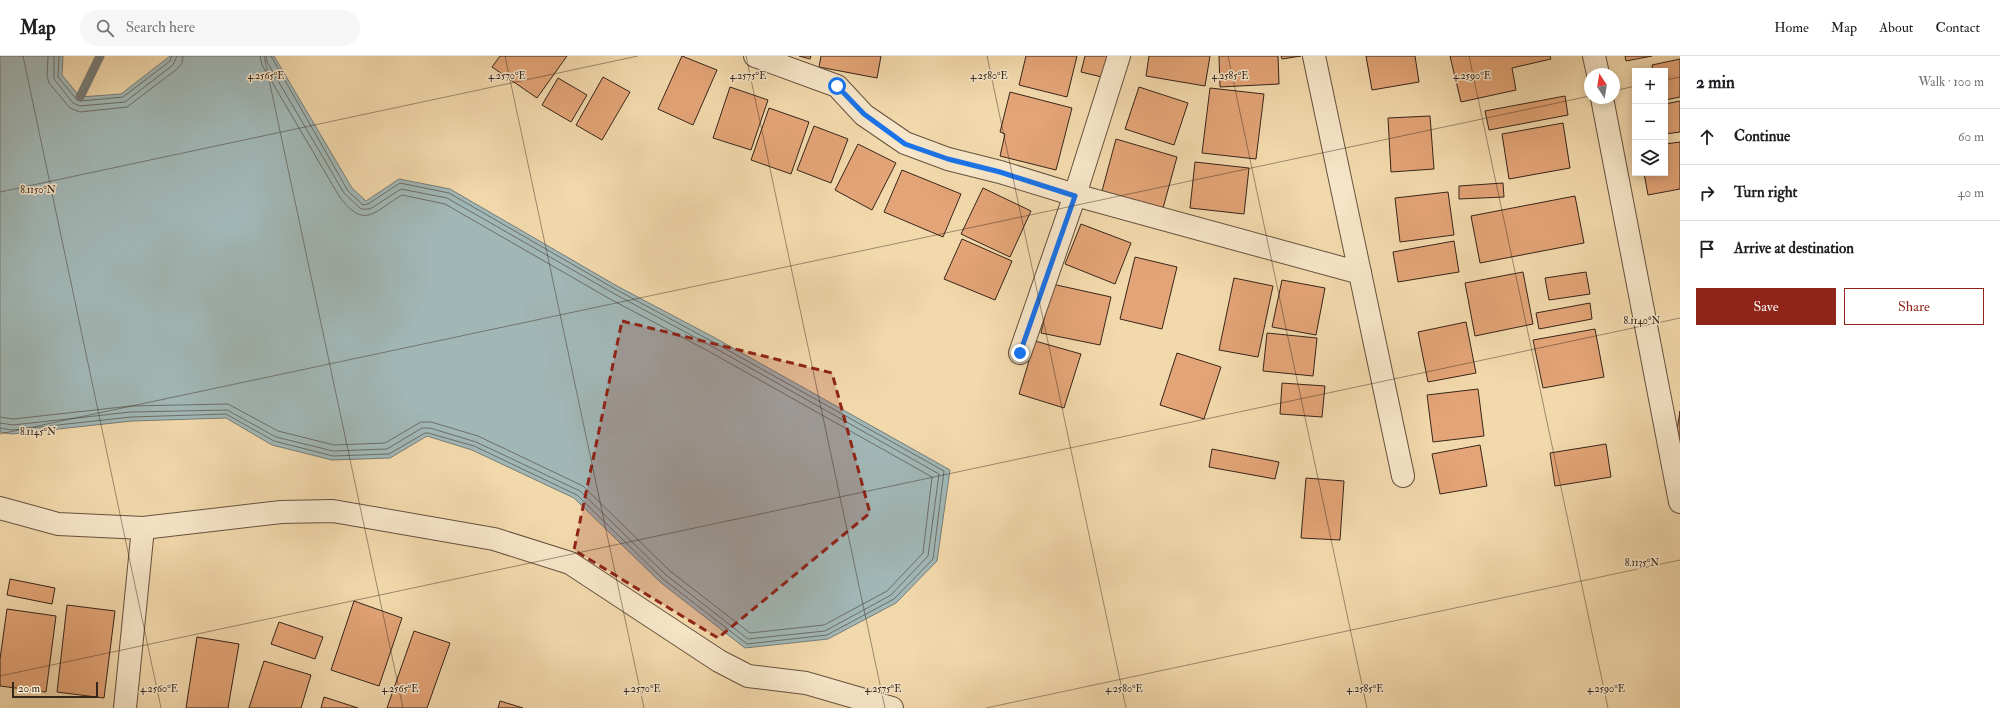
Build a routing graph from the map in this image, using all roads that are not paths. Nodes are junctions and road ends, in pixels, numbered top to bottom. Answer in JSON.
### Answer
{"nodes":[{"id":1,"x":755,"y":56,"type":"edge"},
{"id":2,"x":1119,"y":56,"type":"edge"},
{"id":3,"x":1314,"y":56,"type":"edge"},
{"id":4,"x":1594,"y":56,"type":"edge"},
{"id":5,"x":1597,"y":68,"type":"edge"},
{"id":6,"x":1603,"y":104,"type":"edge"},
{"id":7,"x":1075,"y":196,"type":"junction"},
{"id":8,"x":1360,"y":273,"type":"junction"},
{"id":9,"x":1020,"y":353,"type":"dead end"},
{"id":10,"x":1403,"y":476,"type":"dead end"},
{"id":11,"x":1680,"y":502,"type":"edge"},
{"id":12,"x":0,"y":508,"type":"edge"},
{"id":13,"x":143,"y":528,"type":"junction"},
{"id":14,"x":125,"y":708,"type":"edge"},
{"id":15,"x":892,"y":708,"type":"edge"}],
"edges":[{"from":1,"to":7,"type":"street"},
{"from":2,"to":7,"type":"street"},
{"from":3,"to":8,"type":"street"},
{"from":4,"to":5,"type":"street"},
{"from":6,"to":11,"type":"street"},
{"from":7,"to":8,"type":"street"},
{"from":7,"to":9,"type":"street"},
{"from":8,"to":10,"type":"street"},
{"from":12,"to":13,"type":"street"},
{"from":13,"to":14,"type":"street"},
{"from":13,"to":15,"type":"street"}]}
